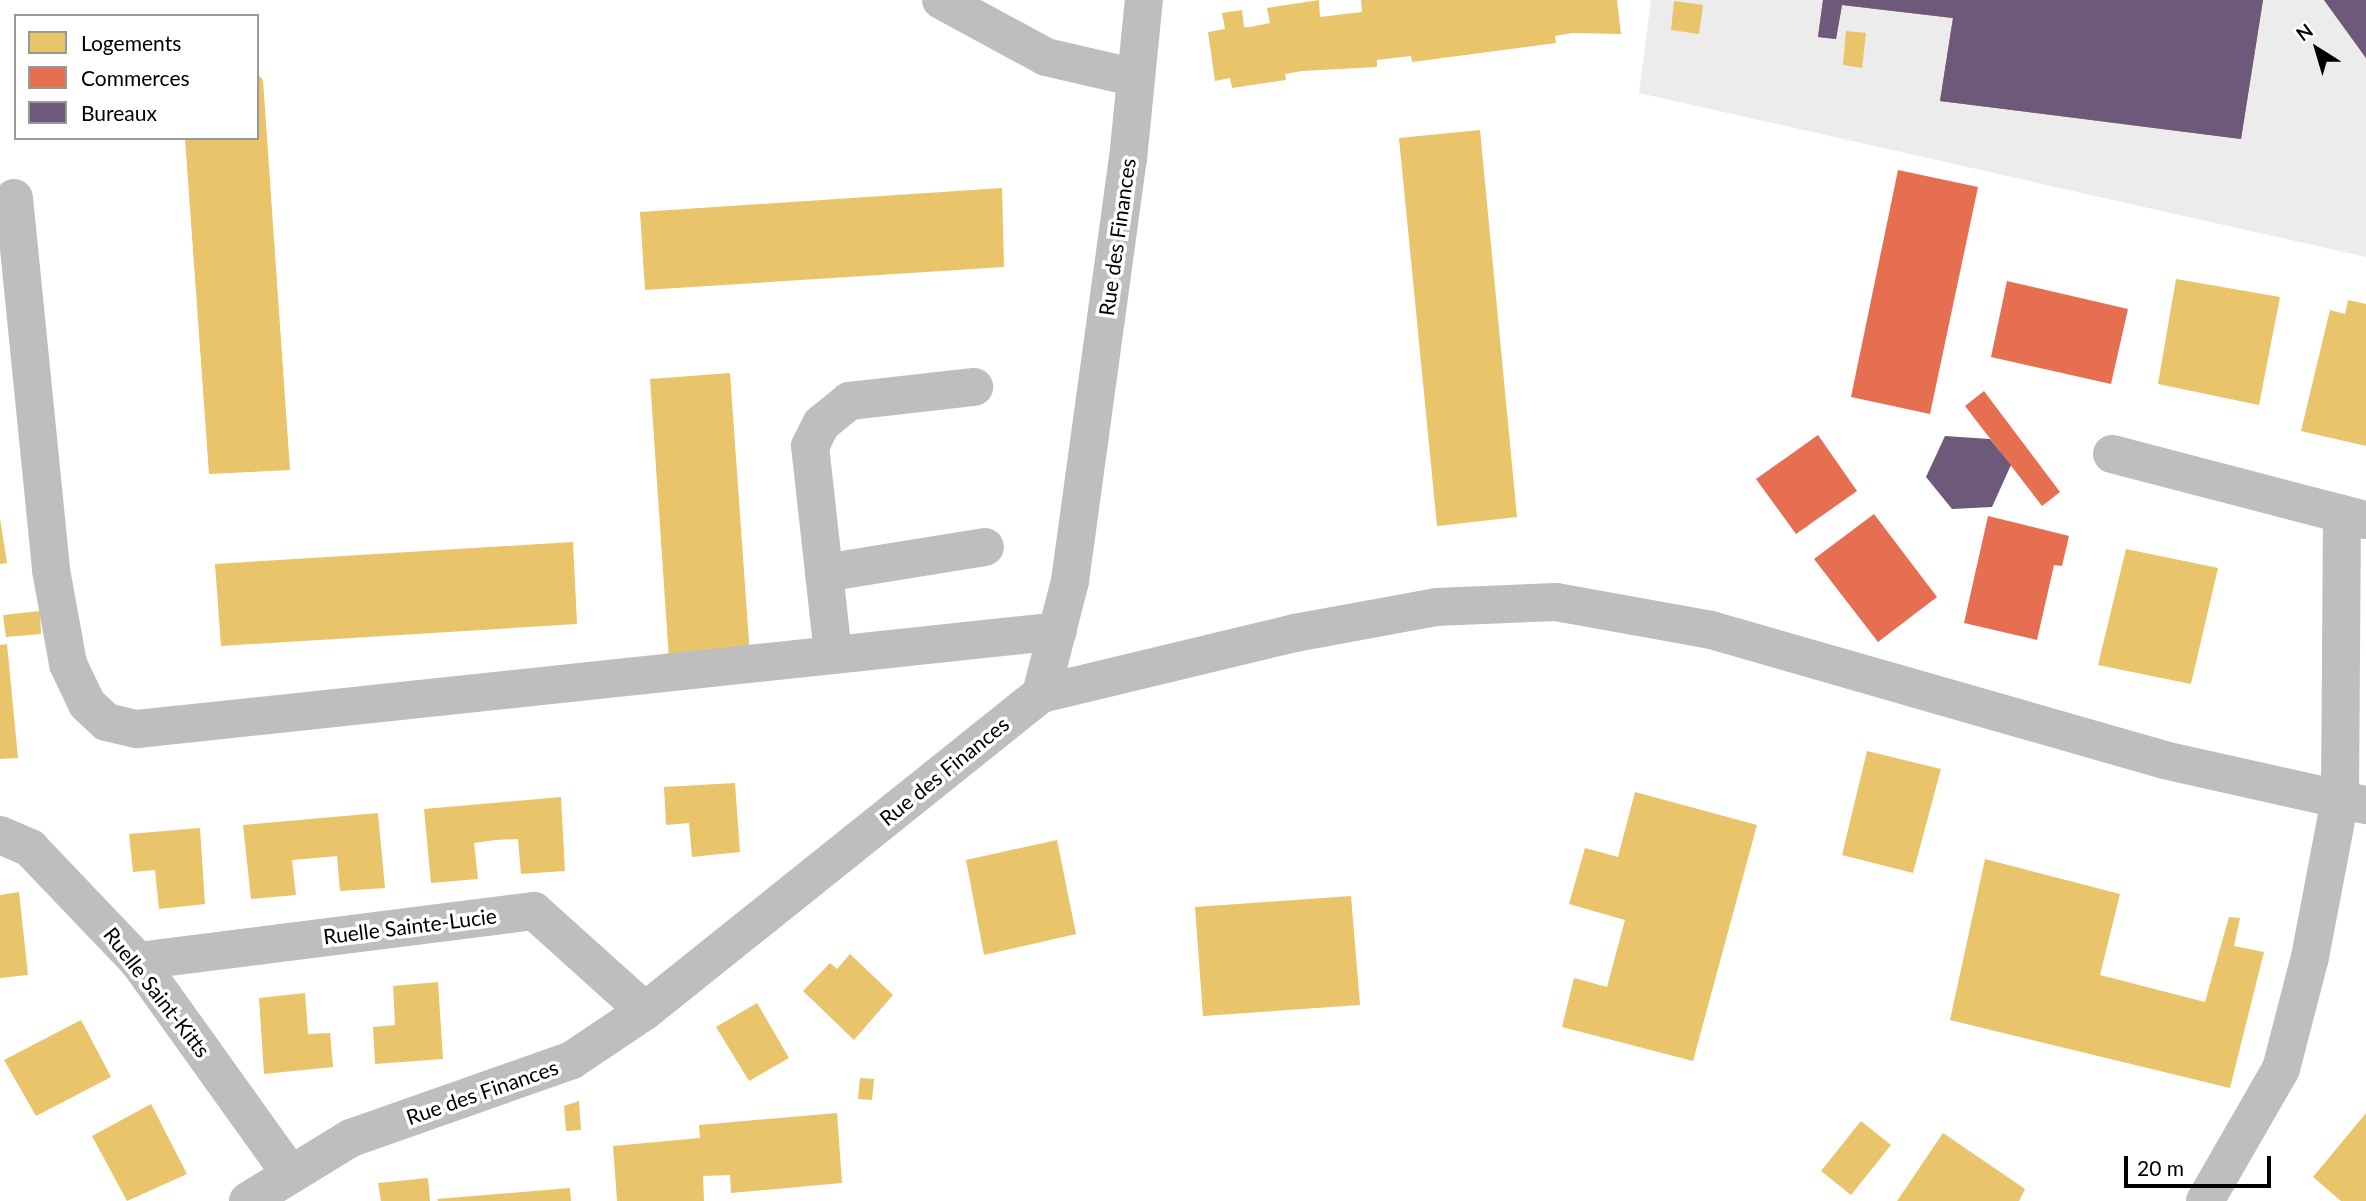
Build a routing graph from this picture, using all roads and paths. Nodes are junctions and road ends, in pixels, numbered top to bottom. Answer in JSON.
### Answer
{"nodes":[{"id":1,"x":941,"y":0,"type":"edge"},
{"id":2,"x":1144,"y":0,"type":"edge"},
{"id":3,"x":1136,"y":78,"type":"junction"},
{"id":4,"x":14,"y":198,"type":"dead end"},
{"id":5,"x":974,"y":387,"type":"dead end"},
{"id":6,"x":2112,"y":454,"type":"dead end"},
{"id":7,"x":2354,"y":517,"type":"edge"},
{"id":8,"x":985,"y":547,"type":"dead end"},
{"id":9,"x":824,"y":573,"type":"junction"},
{"id":10,"x":1058,"y":631,"type":"junction"},
{"id":11,"x":833,"y":654,"type":"junction"},
{"id":12,"x":1041,"y":694,"type":"junction"},
{"id":13,"x":2353,"y":802,"type":"edge"},
{"id":14,"x":0,"y":835,"type":"edge"},
{"id":15,"x":138,"y":961,"type":"junction"},
{"id":16,"x":645,"y":1011,"type":"junction"},
{"id":17,"x":290,"y":1173,"type":"junction"},
{"id":18,"x":248,"y":1201,"type":"edge"},
{"id":19,"x":2205,"y":1201,"type":"edge"}],
"edges":[{"from":1,"to":3,"type":"street"},
{"from":2,"to":3,"type":"street","name":"Rue des Finances"},
{"from":3,"to":10,"type":"street","name":"Rue des Finances"},
{"from":4,"to":11,"type":"street"},
{"from":5,"to":9,"type":"street"},
{"from":6,"to":7,"type":"street"},
{"from":7,"to":13,"type":"street"},
{"from":8,"to":9,"type":"street"},
{"from":9,"to":11,"type":"street"},
{"from":10,"to":11,"type":"street"},
{"from":10,"to":12,"type":"street","name":"Rue des Finances"},
{"from":12,"to":13,"type":"street"},
{"from":12,"to":16,"type":"street","name":"Rue des Finances"},
{"from":13,"to":19,"type":"street"},
{"from":14,"to":15,"type":"street","name":"Ruelle Saint-Kitts"},
{"from":15,"to":16,"type":"street","name":"Ruelle Sainte-Lucie"},
{"from":15,"to":17,"type":"street","name":"Ruelle Saint-Kitts"},
{"from":16,"to":17,"type":"street","name":"Rue des Finances"},
{"from":17,"to":18,"type":"street","name":"Rue des Finances"}]}
